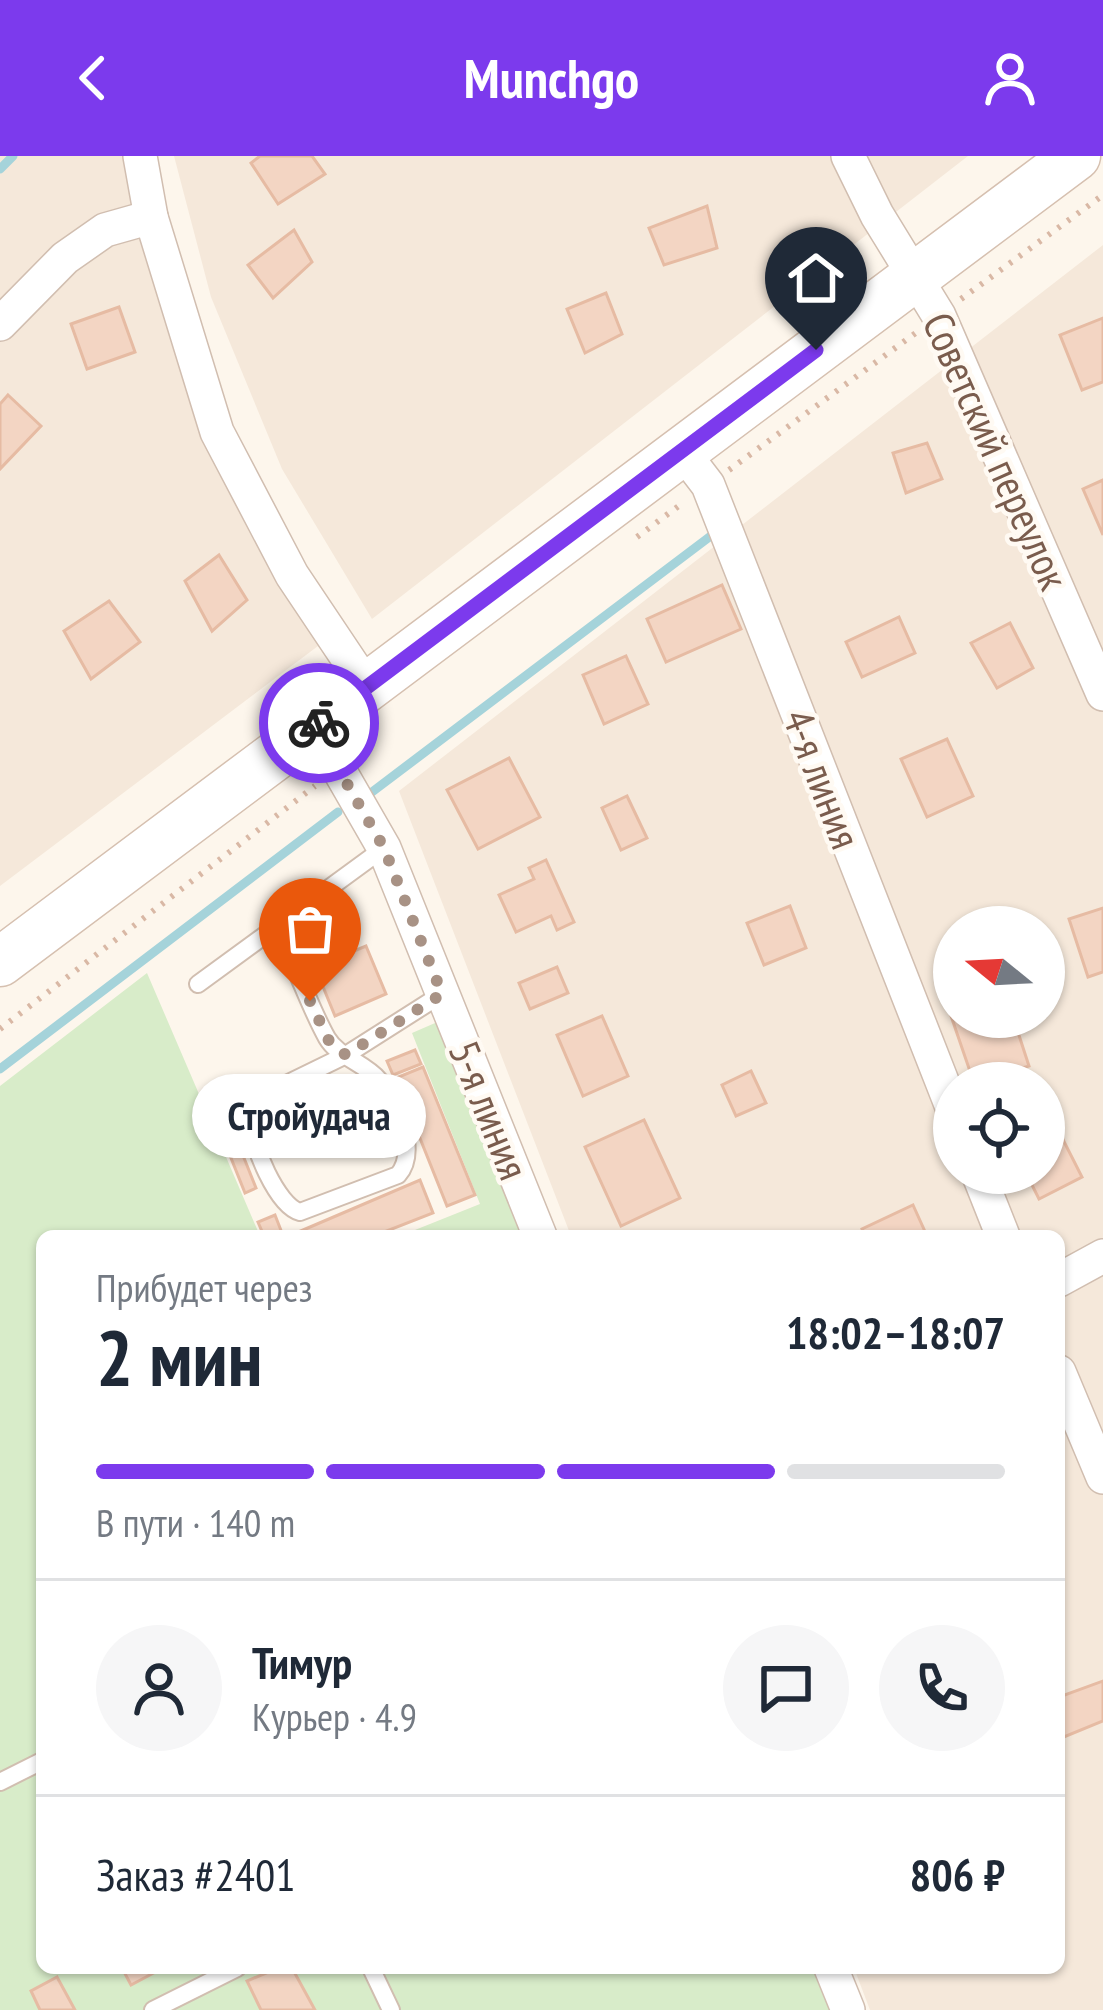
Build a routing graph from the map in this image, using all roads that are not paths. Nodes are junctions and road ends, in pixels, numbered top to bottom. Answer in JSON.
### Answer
{"nodes":[{"id":1,"x":140,"y":156,"type":"edge"},
{"id":2,"x":848,"y":156,"type":"edge"},
{"id":3,"x":1076,"y":156,"type":"edge"},
{"id":4,"x":151,"y":218,"type":"junction"},
{"id":5,"x":917,"y":275,"type":"junction"},
{"id":6,"x":0,"y":324,"type":"edge"},
{"id":7,"x":682,"y":451,"type":"junction"},
{"id":8,"x":367,"y":687,"type":"junction"},
{"id":9,"x":1103,"y":694,"type":"edge"},
{"id":10,"x":319,"y":723,"type":"junction"},
{"id":11,"x":384,"y":848,"type":"junction"},
{"id":12,"x":291,"y":959,"type":"dead end"},
{"id":13,"x":0,"y":962,"type":"edge"},
{"id":14,"x":198,"y":984,"type":"dead end"},
{"id":15,"x":442,"y":994,"type":"junction"},
{"id":16,"x":346,"y":1055,"type":"junction"},
{"id":17,"x":934,"y":1062,"type":"edge"},
{"id":18,"x":987,"y":1194,"type":"edge"},
{"id":19,"x":538,"y":1230,"type":"edge"},
{"id":20,"x":1002,"y":1230,"type":"edge"},
{"id":21,"x":1103,"y":1256,"type":"edge"},
{"id":22,"x":1065,"y":1277,"type":"edge"},
{"id":23,"x":1065,"y":1386,"type":"edge"},
{"id":24,"x":1103,"y":1478,"type":"edge"},
{"id":25,"x":36,"y":1764,"type":"edge"},
{"id":26,"x":0,"y":1782,"type":"edge"},
{"id":27,"x":225,"y":1974,"type":"edge"},
{"id":28,"x":374,"y":1974,"type":"edge"},
{"id":29,"x":833,"y":1974,"type":"edge"},
{"id":30,"x":153,"y":2010,"type":"edge"},
{"id":31,"x":391,"y":2010,"type":"edge"},
{"id":32,"x":848,"y":2010,"type":"edge"}],
"edges":[{"from":1,"to":4,"type":"street"},
{"from":2,"to":5,"type":"street","name":"Советский переулок"},
{"from":3,"to":5,"type":"main road"},
{"from":4,"to":6,"type":"street"},
{"from":4,"to":8,"type":"street"},
{"from":5,"to":7,"type":"main road"},
{"from":5,"to":9,"type":"street","name":"Советский переулок"},
{"from":7,"to":8,"type":"main road"},
{"from":7,"to":17,"type":"street","name":"4-я линия"},
{"from":8,"to":10,"type":"main road"},
{"from":10,"to":11,"type":"street","name":"5-я линия"},
{"from":10,"to":13,"type":"main road"},
{"from":11,"to":14,"type":"lane"},
{"from":11,"to":15,"type":"street","name":"5-я линия"},
{"from":12,"to":16,"type":"lane"},
{"from":15,"to":16,"type":"lane"},
{"from":15,"to":19,"type":"street","name":"5-я линия"},
{"from":16,"to":16,"type":"lane"},
{"from":18,"to":20,"type":"street"},
{"from":21,"to":22,"type":"street"},
{"from":23,"to":24,"type":"street"},
{"from":25,"to":26,"type":"lane"},
{"from":27,"to":30,"type":"lane"},
{"from":28,"to":31,"type":"lane"},
{"from":29,"to":32,"type":"street"}]}
